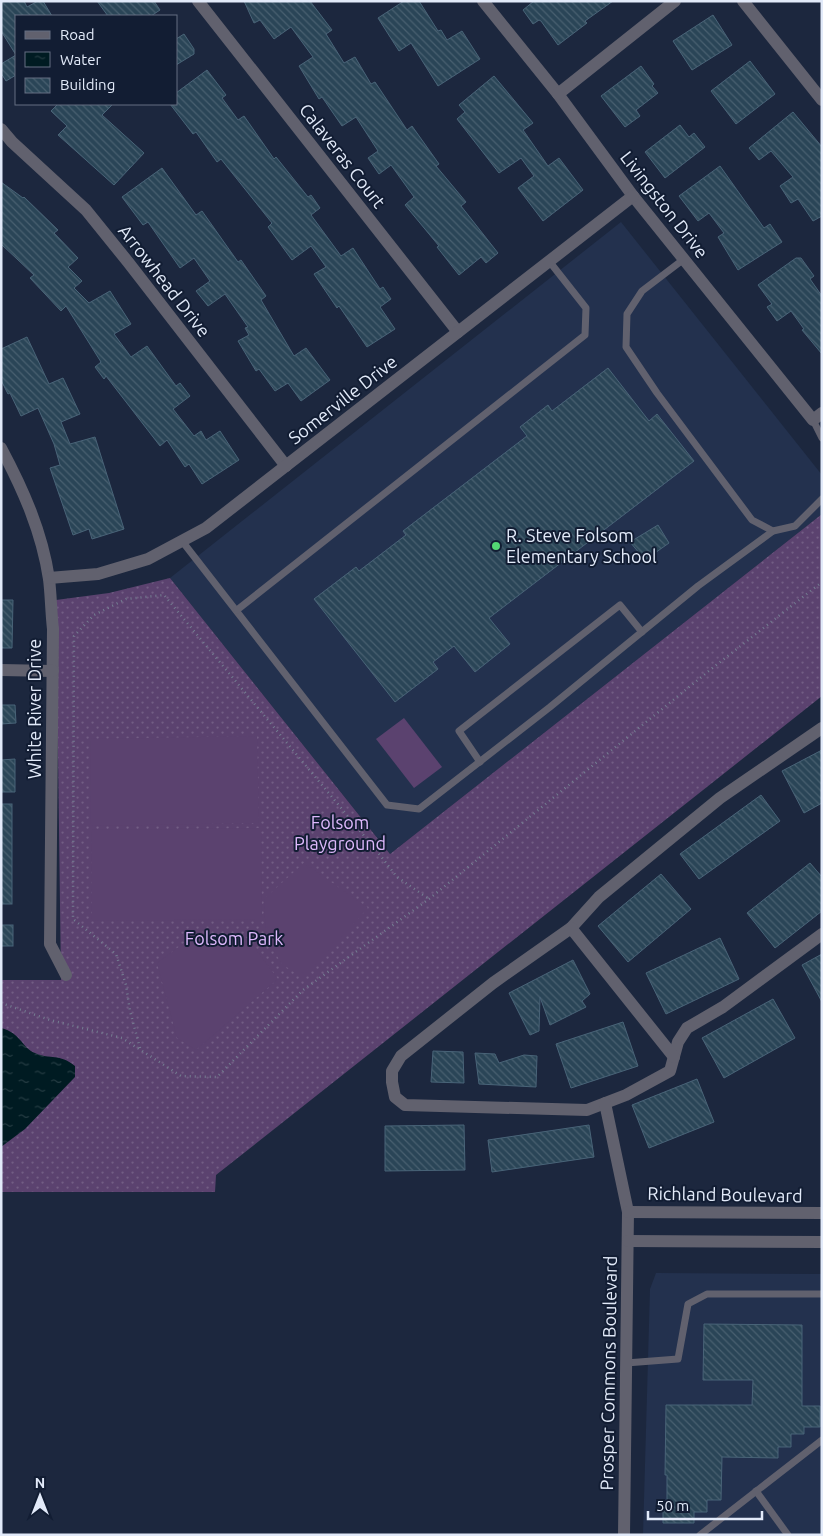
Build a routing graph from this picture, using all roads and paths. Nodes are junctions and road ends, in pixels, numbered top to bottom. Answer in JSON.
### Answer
{"nodes":[{"id":1,"x":198,"y":1,"type":"edge"},
{"id":2,"x":483,"y":1,"type":"edge"},
{"id":3,"x":675,"y":1,"type":"edge"},
{"id":4,"x":743,"y":1,"type":"edge"},
{"id":5,"x":558,"y":94,"type":"junction"},
{"id":6,"x":822,"y":100,"type":"edge"},
{"id":7,"x":1,"y":129,"type":"edge"},
{"id":8,"x":633,"y":196,"type":"junction"},
{"id":9,"x":684,"y":259,"type":"junction"},
{"id":10,"x":550,"y":261,"type":"junction"},
{"id":11,"x":458,"y":332,"type":"junction"},
{"id":12,"x":817,"y":416,"type":"edge"},
{"id":13,"x":822,"y":438,"type":"edge"},
{"id":14,"x":1,"y":448,"type":"edge"},
{"id":15,"x":286,"y":466,"type":"junction"},
{"id":16,"x":822,"y":499,"type":"edge"},
{"id":17,"x":773,"y":531,"type":"junction"},
{"id":18,"x":182,"y":541,"type":"junction"},
{"id":19,"x":49,"y":578,"type":"junction"},
{"id":20,"x":822,"y":582,"type":"edge"},
{"id":21,"x":237,"y":610,"type":"junction"},
{"id":22,"x":642,"y":632,"type":"junction"},
{"id":23,"x":1,"y":670,"type":"edge"},
{"id":24,"x":53,"y":671,"type":"junction"},
{"id":25,"x":822,"y":728,"type":"edge"},
{"id":26,"x":480,"y":762,"type":"junction"},
{"id":27,"x":429,"y":899,"type":"junction"},
{"id":28,"x":572,"y":928,"type":"junction"},
{"id":29,"x":822,"y":934,"type":"edge"},
{"id":30,"x":66,"y":975,"type":"dead end"},
{"id":31,"x":1,"y":1004,"type":"edge"},
{"id":32,"x":140,"y":1050,"type":"junction"},
{"id":33,"x":674,"y":1056,"type":"junction"},
{"id":34,"x":605,"y":1103,"type":"junction"},
{"id":35,"x":628,"y":1212,"type":"junction"},
{"id":36,"x":822,"y":1213,"type":"edge"},
{"id":37,"x":628,"y":1241,"type":"junction"},
{"id":38,"x":822,"y":1242,"type":"edge"},
{"id":39,"x":822,"y":1294,"type":"edge"},
{"id":40,"x":626,"y":1363,"type":"junction"},
{"id":41,"x":822,"y":1440,"type":"edge"},
{"id":42,"x":756,"y":1491,"type":"junction"},
{"id":43,"x":624,"y":1535,"type":"edge"},
{"id":44,"x":700,"y":1535,"type":"edge"},
{"id":45,"x":788,"y":1535,"type":"edge"}],
"edges":[{"from":1,"to":11,"type":"street","name":"Calaveras Court"},
{"from":2,"to":5,"type":"street","name":"Livingston Drive"},
{"from":3,"to":5,"type":"street"},
{"from":4,"to":6,"type":"street"},
{"from":5,"to":8,"type":"street","name":"Livingston Drive"},
{"from":7,"to":15,"type":"street","name":"Arrowhead Drive"},
{"from":8,"to":9,"type":"street","name":"Livingston Drive"},
{"from":8,"to":10,"type":"street","name":"Somerville Drive"},
{"from":9,"to":12,"type":"street","name":"Livingston Drive"},
{"from":9,"to":17,"type":"lane"},
{"from":10,"to":11,"type":"street","name":"Somerville Drive"},
{"from":10,"to":21,"type":"lane"},
{"from":11,"to":15,"type":"street","name":"Somerville Drive"},
{"from":12,"to":13,"type":"lane"},
{"from":14,"to":19,"type":"street","name":"White River Drive"},
{"from":15,"to":18,"type":"street","name":"Somerville Drive"},
{"from":16,"to":17,"type":"lane"},
{"from":17,"to":22,"type":"lane"},
{"from":18,"to":19,"type":"street","name":"Somerville Drive"},
{"from":18,"to":21,"type":"lane"},
{"from":19,"to":24,"type":"street","name":"White River Drive"},
{"from":20,"to":27,"type":"path"},
{"from":21,"to":26,"type":"lane"},
{"from":22,"to":26,"type":"lane"},
{"from":22,"to":26,"type":"lane"},
{"from":23,"to":24,"type":"street"},
{"from":24,"to":30,"type":"street","name":"White River Drive"},
{"from":25,"to":28,"type":"street"},
{"from":27,"to":32,"type":"path"},
{"from":27,"to":32,"type":"path"},
{"from":28,"to":33,"type":"street"},
{"from":28,"to":34,"type":"street"},
{"from":29,"to":33,"type":"street"},
{"from":31,"to":32,"type":"path"},
{"from":33,"to":34,"type":"street"},
{"from":34,"to":35,"type":"street","name":"Prosper Commons Boulevard"},
{"from":35,"to":36,"type":"street","name":"Richland Boulevard"},
{"from":35,"to":37,"type":"street","name":"Prosper Commons Boulevard"},
{"from":37,"to":38,"type":"street"},
{"from":37,"to":40,"type":"street","name":"Prosper Commons Boulevard"},
{"from":39,"to":40,"type":"lane"},
{"from":40,"to":43,"type":"street","name":"Prosper Commons Boulevard"},
{"from":41,"to":42,"type":"lane"},
{"from":42,"to":44,"type":"lane"},
{"from":42,"to":45,"type":"lane"}]}
